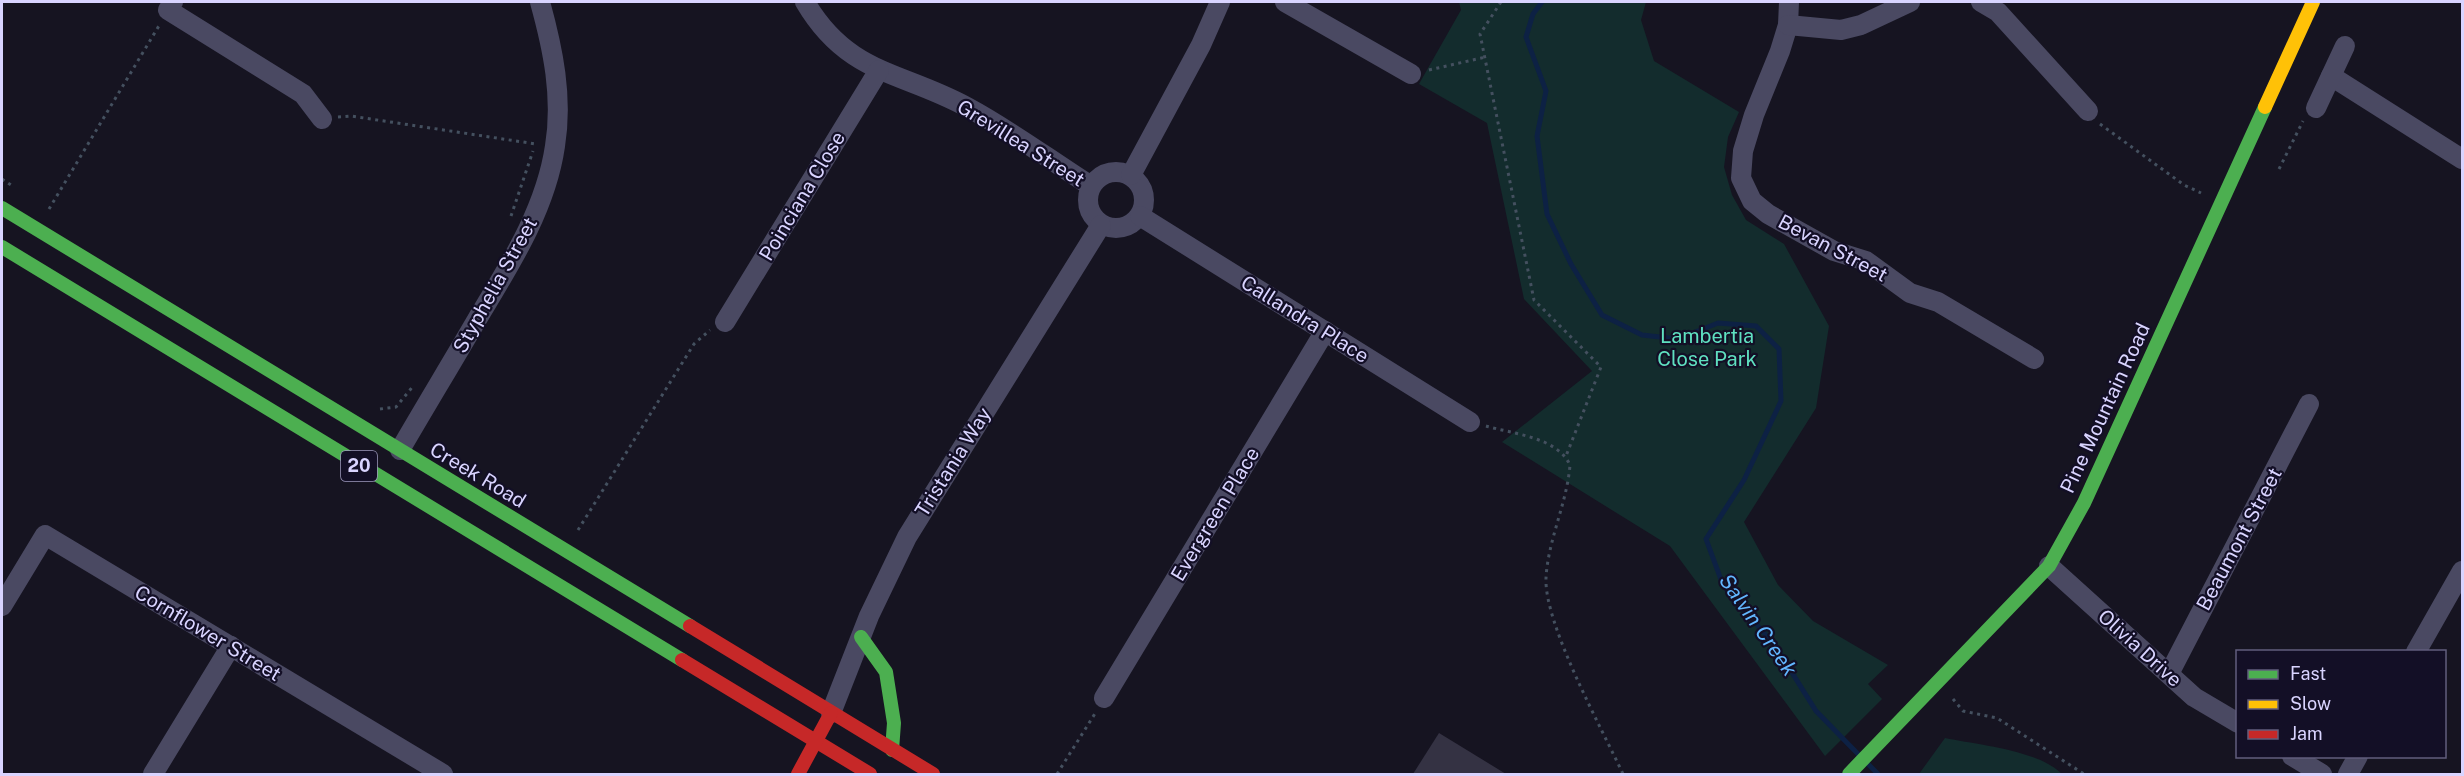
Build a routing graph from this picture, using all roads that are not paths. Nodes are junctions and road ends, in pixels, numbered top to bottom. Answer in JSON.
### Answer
{"nodes":[{"id":1,"x":540,"y":2,"type":"edge"},
{"id":2,"x":805,"y":2,"type":"edge"},
{"id":3,"x":1220,"y":2,"type":"edge"},
{"id":4,"x":1285,"y":2,"type":"edge"},
{"id":5,"x":1789,"y":2,"type":"edge"},
{"id":6,"x":1910,"y":2,"type":"edge"},
{"id":7,"x":1981,"y":2,"type":"edge"},
{"id":8,"x":2313,"y":2,"type":"edge"},
{"id":9,"x":171,"y":6,"type":"edge"},
{"id":10,"x":1788,"y":25,"type":"junction"},
{"id":11,"x":2345,"y":46,"type":"dead end"},
{"id":12,"x":879,"y":70,"type":"junction"},
{"id":13,"x":1411,"y":74,"type":"road end"},
{"id":14,"x":2331,"y":76,"type":"junction"},
{"id":15,"x":2316,"y":108,"type":"road end"},
{"id":16,"x":2088,"y":111,"type":"road end"},
{"id":17,"x":322,"y":119,"type":"road end"},
{"id":18,"x":2463,"y":159,"type":"edge"},
{"id":19,"x":1131,"y":176,"type":"junction"},
{"id":20,"x":1091,"y":186,"type":"junction"},
{"id":21,"x":2,"y":208,"type":"edge"},
{"id":22,"x":1140,"y":216,"type":"junction"},
{"id":23,"x":1101,"y":225,"type":"junction"},
{"id":24,"x":2,"y":248,"type":"edge"},
{"id":25,"x":725,"y":322,"type":"road end"},
{"id":26,"x":1325,"y":331,"type":"junction"},
{"id":27,"x":2034,"y":359,"type":"dead end"},
{"id":28,"x":2309,"y":404,"type":"dead end"},
{"id":29,"x":1470,"y":422,"type":"road end"},
{"id":30,"x":400,"y":450,"type":"junction"},
{"id":31,"x":2049,"y":566,"type":"junction"},
{"id":32,"x":2463,"y":572,"type":"edge"},
{"id":33,"x":2,"y":606,"type":"edge"},
{"id":34,"x":861,"y":637,"type":"junction"},
{"id":35,"x":231,"y":646,"type":"junction"},
{"id":36,"x":2417,"y":650,"type":"edge"},
{"id":37,"x":2169,"y":674,"type":"junction"},
{"id":38,"x":1104,"y":698,"type":"road end"},
{"id":39,"x":831,"y":713,"type":"junction"},
{"id":40,"x":2236,"y":722,"type":"edge"},
{"id":41,"x":817,"y":742,"type":"junction"},
{"id":42,"x":892,"y":750,"type":"junction"},
{"id":43,"x":2295,"y":758,"type":"edge"},
{"id":44,"x":2357,"y":758,"type":"edge"},
{"id":45,"x":413,"y":766,"type":"edge"},
{"id":46,"x":153,"y":774,"type":"edge"},
{"id":47,"x":443,"y":774,"type":"edge"},
{"id":48,"x":798,"y":774,"type":"edge"},
{"id":49,"x":870,"y":774,"type":"edge"},
{"id":50,"x":933,"y":774,"type":"edge"},
{"id":51,"x":1849,"y":774,"type":"edge"},
{"id":52,"x":2322,"y":774,"type":"edge"},
{"id":53,"x":2348,"y":774,"type":"edge"}],
"edges":[{"from":1,"to":30,"type":"street","name":"Styphelia Street"},
{"from":2,"to":12,"type":"street","name":"Grevillea Street"},
{"from":3,"to":19,"type":"street"},
{"from":4,"to":13,"type":"street"},
{"from":5,"to":10,"type":"street","name":"Bevan Street"},
{"from":6,"to":10,"type":"street"},
{"from":7,"to":16,"type":"street"},
{"from":8,"to":31,"type":"main road","name":"Pine Mountain Road"},
{"from":9,"to":17,"type":"street"},
{"from":10,"to":27,"type":"street","name":"Bevan Street"},
{"from":11,"to":14,"type":"street"},
{"from":12,"to":20,"type":"street","name":"Grevillea Street"},
{"from":12,"to":25,"type":"street","name":"Poinciana Close"},
{"from":14,"to":15,"type":"street"},
{"from":14,"to":18,"type":"street"},
{"from":19,"to":20,"type":"street"},
{"from":19,"to":22,"type":"street"},
{"from":20,"to":23,"type":"street"},
{"from":21,"to":30,"type":"main road","name":"Creek Road","number":"20"},
{"from":22,"to":23,"type":"street"},
{"from":22,"to":26,"type":"street","name":"Callandra Place"},
{"from":23,"to":34,"type":"street","name":"Tristania Way"},
{"from":24,"to":41,"type":"main road","number":"20"},
{"from":26,"to":29,"type":"street","name":"Callandra Place"},
{"from":26,"to":38,"type":"street","name":"Evergreen Place"},
{"from":28,"to":37,"type":"street","name":"Beaumont Street"},
{"from":30,"to":39,"type":"main road","name":"Creek Road","number":"20"},
{"from":31,"to":37,"type":"street","name":"Olivia Drive"},
{"from":31,"to":51,"type":"main road","name":"Pine Mountain Road"},
{"from":32,"to":36,"type":"street"},
{"from":33,"to":35,"type":"street","name":"Cornflower Street"},
{"from":34,"to":39,"type":"street","name":"Tristania Way"},
{"from":34,"to":42,"type":"main road"},
{"from":35,"to":45,"type":"street","name":"Cornflower Street"},
{"from":35,"to":46,"type":"street"},
{"from":37,"to":40,"type":"street","name":"Olivia Drive"},
{"from":39,"to":41,"type":"main road"},
{"from":39,"to":42,"type":"main road","name":"Creek Road","number":"20"},
{"from":41,"to":48,"type":"main road"},
{"from":41,"to":49,"type":"main road","number":"20"},
{"from":42,"to":50,"type":"main road","name":"Creek Road","number":"20"},
{"from":43,"to":52,"type":"street"},
{"from":44,"to":53,"type":"street"},
{"from":45,"to":47,"type":"street","name":"Cornflower Street"}]}
